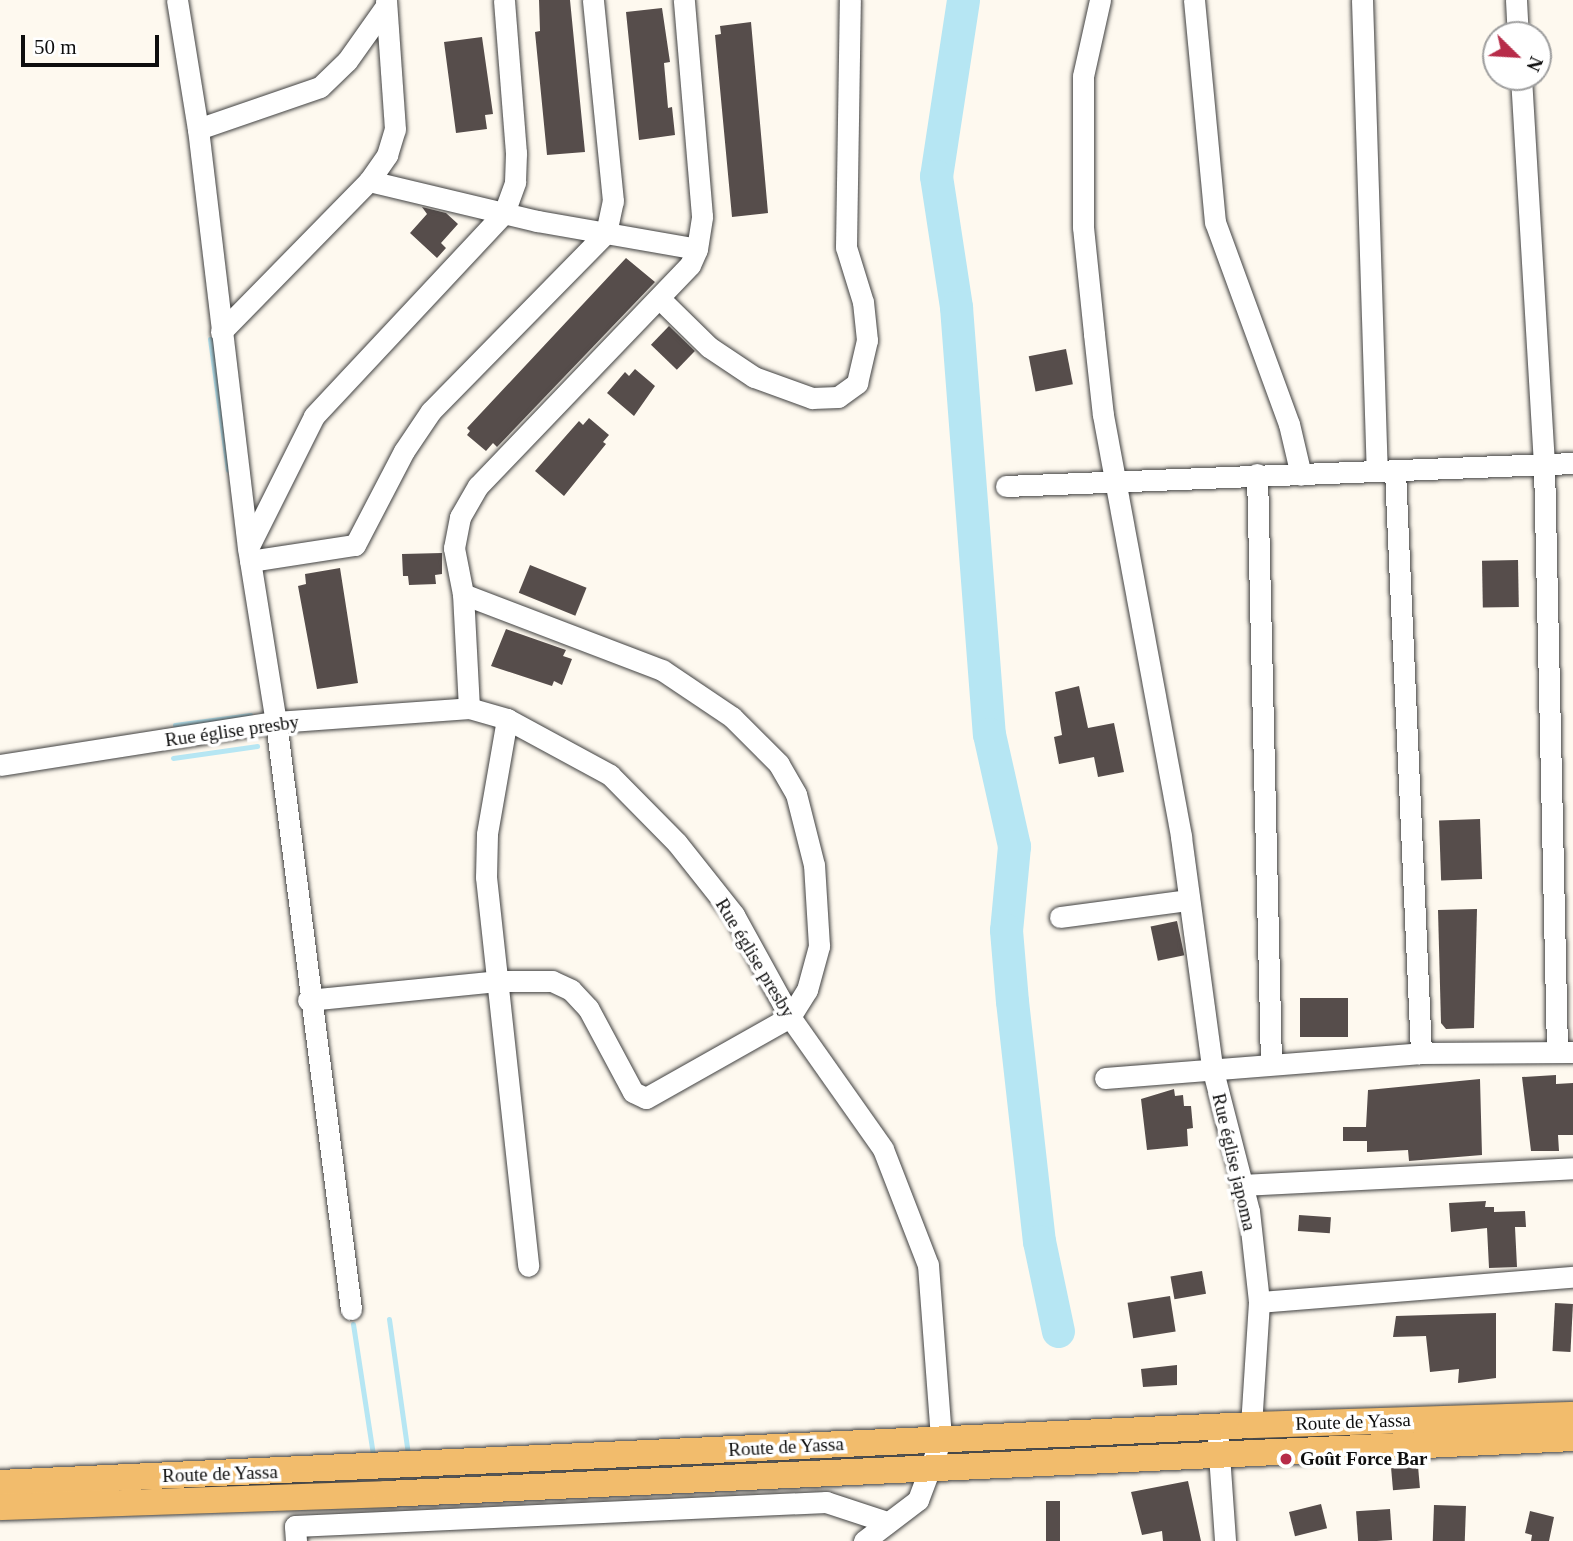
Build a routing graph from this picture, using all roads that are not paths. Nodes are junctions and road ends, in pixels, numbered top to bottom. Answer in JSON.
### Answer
{"nodes":[{"id":1,"x":177,"y":0,"type":"edge"},
{"id":2,"x":504,"y":0,"type":"edge"},
{"id":3,"x":593,"y":0,"type":"edge"},
{"id":4,"x":684,"y":0,"type":"edge"},
{"id":5,"x":850,"y":0,"type":"edge"},
{"id":6,"x":1100,"y":0,"type":"edge"},
{"id":7,"x":1194,"y":0,"type":"edge"},
{"id":8,"x":1362,"y":0,"type":"edge"},
{"id":9,"x":1516,"y":0,"type":"edge"},
{"id":10,"x":386,"y":3,"type":"edge"},
{"id":11,"x":1517,"y":21,"type":"edge"},
{"id":12,"x":1522,"y":91,"type":"edge"},
{"id":13,"x":198,"y":129,"type":"junction"},
{"id":14,"x":369,"y":181,"type":"junction"},
{"id":15,"x":504,"y":213,"type":"junction"},
{"id":16,"x":606,"y":233,"type":"junction"},
{"id":17,"x":697,"y":249,"type":"junction"},
{"id":18,"x":659,"y":298,"type":"junction"},
{"id":19,"x":221,"y":332,"type":"junction"},
{"id":20,"x":1573,"y":463,"type":"edge"},
{"id":21,"x":1544,"y":464,"type":"junction"},
{"id":22,"x":1386,"y":471,"type":"junction"},
{"id":23,"x":1257,"y":474,"type":"junction"},
{"id":24,"x":1300,"y":475,"type":"junction"},
{"id":25,"x":1117,"y":481,"type":"junction"},
{"id":26,"x":1006,"y":486,"type":"dead end"},
{"id":27,"x":249,"y":555,"type":"junction"},
{"id":28,"x":463,"y":594,"type":"junction"},
{"id":29,"x":469,"y":708,"type":"junction"},
{"id":30,"x":507,"y":719,"type":"junction"},
{"id":31,"x":276,"y":723,"type":"junction"},
{"id":32,"x":0,"y":765,"type":"edge"},
{"id":33,"x":1188,"y":900,"type":"junction"},
{"id":34,"x":1060,"y":917,"type":"dead end"},
{"id":35,"x":497,"y":981,"type":"junction"},
{"id":36,"x":308,"y":1000,"type":"junction"},
{"id":37,"x":790,"y":1017,"type":"junction"},
{"id":38,"x":1565,"y":1052,"type":"edge"},
{"id":39,"x":1421,"y":1053,"type":"junction"},
{"id":40,"x":1270,"y":1064,"type":"junction"},
{"id":41,"x":1212,"y":1067,"type":"junction"},
{"id":42,"x":1105,"y":1078,"type":"dead end"},
{"id":43,"x":1573,"y":1168,"type":"edge"},
{"id":44,"x":1242,"y":1185,"type":"junction"},
{"id":45,"x":528,"y":1266,"type":"dead end"},
{"id":46,"x":1573,"y":1277,"type":"edge"},
{"id":47,"x":1259,"y":1302,"type":"junction"},
{"id":48,"x":351,"y":1308,"type":"dead end"},
{"id":49,"x":1573,"y":1415,"type":"edge"},
{"id":50,"x":1251,"y":1424,"type":"junction"},
{"id":51,"x":1573,"y":1438,"type":"edge"},
{"id":52,"x":941,"y":1439,"type":"junction"},
{"id":53,"x":1218,"y":1440,"type":"junction"},
{"id":54,"x":384,"y":1467,"type":"junction"},
{"id":55,"x":932,"y":1469,"type":"junction"},
{"id":56,"x":0,"y":1483,"type":"edge"},
{"id":57,"x":386,"y":1494,"type":"junction"},
{"id":58,"x":0,"y":1507,"type":"edge"},
{"id":59,"x":887,"y":1522,"type":"junction"},
{"id":60,"x":296,"y":1541,"type":"edge"},
{"id":61,"x":864,"y":1541,"type":"edge"},
{"id":62,"x":1225,"y":1541,"type":"edge"}],
"edges":[{"from":1,"to":13,"type":"street"},
{"from":2,"to":15,"type":"street"},
{"from":3,"to":16,"type":"street"},
{"from":4,"to":17,"type":"street"},
{"from":5,"to":18,"type":"street"},
{"from":6,"to":25,"type":"street","name":"Rue église japoma"},
{"from":7,"to":24,"type":"street"},
{"from":8,"to":22,"type":"street"},
{"from":9,"to":11,"type":"street"},
{"from":10,"to":13,"type":"street"},
{"from":10,"to":14,"type":"street"},
{"from":12,"to":21,"type":"street"},
{"from":13,"to":19,"type":"street"},
{"from":14,"to":15,"type":"street"},
{"from":14,"to":19,"type":"street"},
{"from":15,"to":16,"type":"street"},
{"from":15,"to":27,"type":"street"},
{"from":16,"to":17,"type":"street"},
{"from":16,"to":27,"type":"street"},
{"from":17,"to":18,"type":"street"},
{"from":18,"to":28,"type":"street"},
{"from":19,"to":27,"type":"street"},
{"from":20,"to":21,"type":"street"},
{"from":21,"to":22,"type":"street"},
{"from":21,"to":38,"type":"street"},
{"from":22,"to":24,"type":"street"},
{"from":22,"to":39,"type":"street"},
{"from":23,"to":24,"type":"street"},
{"from":23,"to":25,"type":"street"},
{"from":23,"to":40,"type":"street"},
{"from":25,"to":26,"type":"street"},
{"from":25,"to":33,"type":"street","name":"Rue église japoma"},
{"from":27,"to":31,"type":"street"},
{"from":28,"to":29,"type":"street"},
{"from":28,"to":37,"type":"street"},
{"from":29,"to":30,"type":"street","name":"Rue église presby"},
{"from":29,"to":31,"type":"street","name":"Rue église presby"},
{"from":30,"to":35,"type":"street"},
{"from":30,"to":37,"type":"street","name":"Rue église presby"},
{"from":31,"to":32,"type":"street","name":"Rue église presby"},
{"from":31,"to":36,"type":"street"},
{"from":33,"to":34,"type":"street"},
{"from":33,"to":41,"type":"street","name":"Rue église japoma"},
{"from":35,"to":36,"type":"street"},
{"from":35,"to":37,"type":"street"},
{"from":35,"to":45,"type":"street"},
{"from":36,"to":48,"type":"street"},
{"from":37,"to":52,"type":"street","name":"Rue église presby"},
{"from":38,"to":39,"type":"street"},
{"from":39,"to":40,"type":"street"},
{"from":40,"to":41,"type":"street"},
{"from":41,"to":42,"type":"street"},
{"from":41,"to":44,"type":"street","name":"Rue église japoma"},
{"from":43,"to":44,"type":"street"},
{"from":44,"to":47,"type":"street","name":"Rue église japoma"},
{"from":46,"to":47,"type":"street"},
{"from":47,"to":50,"type":"street","name":"Rue église japoma"},
{"from":49,"to":50,"type":"main road","name":"Route de Yassa"},
{"from":50,"to":53,"type":"main road","name":"Route de Yassa"},
{"from":51,"to":53,"type":"main road","name":"Route de Yassa"},
{"from":52,"to":53,"type":"main road","name":"Route de Yassa"},
{"from":52,"to":54,"type":"main road","name":"Route de Yassa"},
{"from":52,"to":55,"type":"street"},
{"from":53,"to":55,"type":"main road","name":"Route de Yassa"},
{"from":53,"to":62,"type":"street"},
{"from":54,"to":56,"type":"main road","name":"Route de Yassa"},
{"from":54,"to":57,"type":"main road"},
{"from":55,"to":57,"type":"main road","name":"Route de Yassa"},
{"from":55,"to":59,"type":"street"},
{"from":57,"to":58,"type":"main road","name":"Route de Yassa"},
{"from":59,"to":60,"type":"street"},
{"from":59,"to":61,"type":"street"}]}
